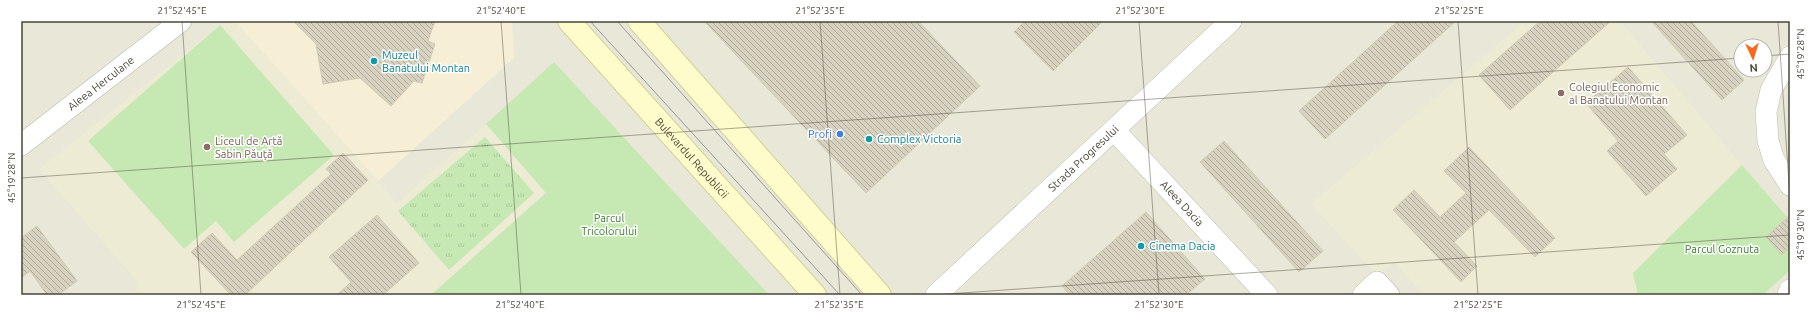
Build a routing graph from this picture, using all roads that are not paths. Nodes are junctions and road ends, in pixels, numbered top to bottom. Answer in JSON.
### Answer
{"nodes":[{"id":1,"x":181,"y":21,"type":"edge"},
{"id":2,"x":569,"y":21,"type":"edge"},
{"id":3,"x":639,"y":21,"type":"edge"},
{"id":4,"x":1231,"y":21,"type":"edge"},
{"id":5,"x":1790,"y":57,"type":"edge"},
{"id":6,"x":1114,"y":130,"type":"junction"},
{"id":7,"x":21,"y":144,"type":"edge"},
{"id":8,"x":1790,"y":186,"type":"edge"},
{"id":9,"x":1790,"y":290,"type":"edge"},
{"id":10,"x":815,"y":295,"type":"edge"},
{"id":11,"x":880,"y":295,"type":"edge"},
{"id":12,"x":936,"y":295,"type":"edge"},
{"id":13,"x":1267,"y":295,"type":"edge"},
{"id":14,"x":1363,"y":295,"type":"edge"},
{"id":15,"x":1390,"y":295,"type":"edge"},
{"id":16,"x":1788,"y":295,"type":"edge"}],
"edges":[{"from":1,"to":7,"type":"street","name":"Aleea Herculane"},
{"from":2,"to":10,"type":"main road","name":"Bulevardul Republicii"},
{"from":3,"to":11,"type":"main road"},
{"from":4,"to":6,"type":"street","name":"Strada Progresului"},
{"from":5,"to":8,"type":"street"},
{"from":6,"to":12,"type":"street","name":"Strada Progresului"},
{"from":6,"to":13,"type":"street","name":"Aleea Dacia"},
{"from":9,"to":16,"type":"street"},
{"from":14,"to":15,"type":"street"}]}
